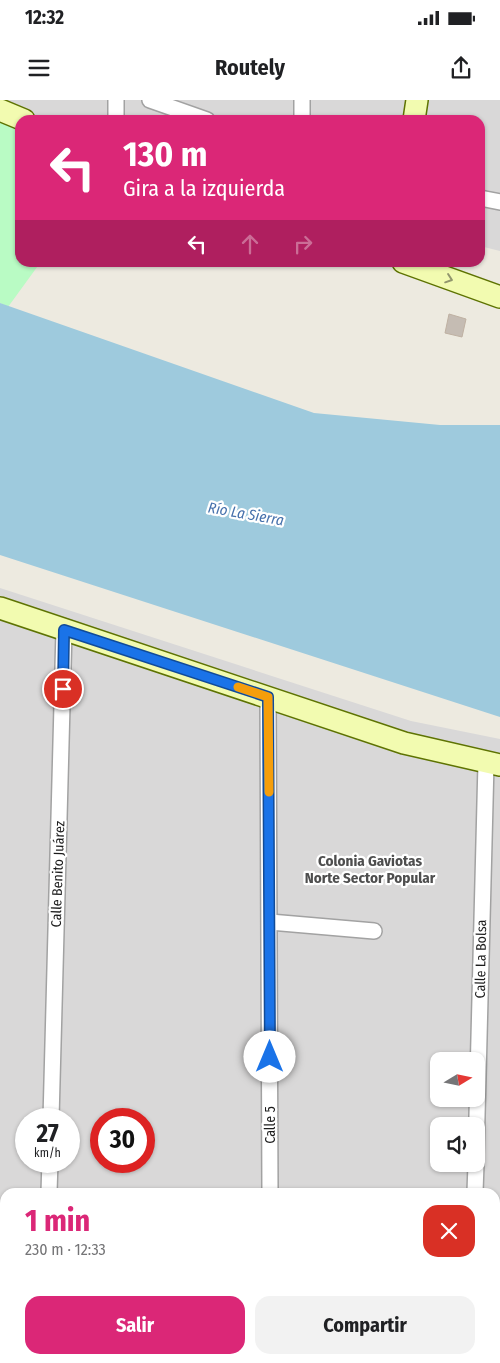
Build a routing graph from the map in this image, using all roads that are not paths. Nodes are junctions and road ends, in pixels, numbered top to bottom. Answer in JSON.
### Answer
{"nodes":[{"id":1,"x":116,"y":100,"type":"edge"},
{"id":2,"x":150,"y":100,"type":"edge"},
{"id":3,"x":302,"y":100,"type":"edge"},
{"id":4,"x":417,"y":100,"type":"edge"},
{"id":5,"x":0,"y":110,"type":"edge"},
{"id":6,"x":22,"y":113,"type":"edge"},
{"id":7,"x":116,"y":115,"type":"edge"},
{"id":8,"x":193,"y":115,"type":"edge"},
{"id":9,"x":302,"y":115,"type":"edge"},
{"id":10,"x":415,"y":115,"type":"edge"},
{"id":11,"x":485,"y":199,"type":"edge"},
{"id":12,"x":500,"y":202,"type":"edge"},
{"id":13,"x":417,"y":267,"type":"edge"},
{"id":14,"x":500,"y":297,"type":"edge"},
{"id":15,"x":0,"y":608,"type":"edge"},
{"id":16,"x":64,"y":630,"type":"junction"},
{"id":17,"x":268,"y":697,"type":"junction"},
{"id":18,"x":493,"y":764,"type":"edge"},
{"id":19,"x":270,"y":922,"type":"junction"},
{"id":20,"x":374,"y":931,"type":"dead end"},
{"id":21,"x":51,"y":1108,"type":"edge"},
{"id":22,"x":478,"y":1117,"type":"edge"},
{"id":23,"x":476,"y":1172,"type":"edge"},
{"id":24,"x":50,"y":1173,"type":"edge"},
{"id":25,"x":50,"y":1188,"type":"edge"},
{"id":26,"x":270,"y":1188,"type":"edge"},
{"id":27,"x":475,"y":1188,"type":"edge"}],
"edges":[{"from":1,"to":7,"type":"street"},
{"from":2,"to":8,"type":"street"},
{"from":3,"to":9,"type":"street"},
{"from":4,"to":10,"type":"main road"},
{"from":5,"to":6,"type":"main road"},
{"from":11,"to":12,"type":"street"},
{"from":13,"to":14,"type":"main road","one_way":true},
{"from":15,"to":16,"type":"main road"},
{"from":16,"to":17,"type":"main road"},
{"from":16,"to":21,"type":"street","name":"Calle Benito Juárez"},
{"from":17,"to":18,"type":"main road"},
{"from":17,"to":19,"type":"street","name":"Calle 5"},
{"from":18,"to":22,"type":"street","name":"Calle La Bolsa"},
{"from":19,"to":20,"type":"street"},
{"from":19,"to":26,"type":"street","name":"Calle 5"},
{"from":23,"to":27,"type":"street"},
{"from":24,"to":25,"type":"street"}]}
